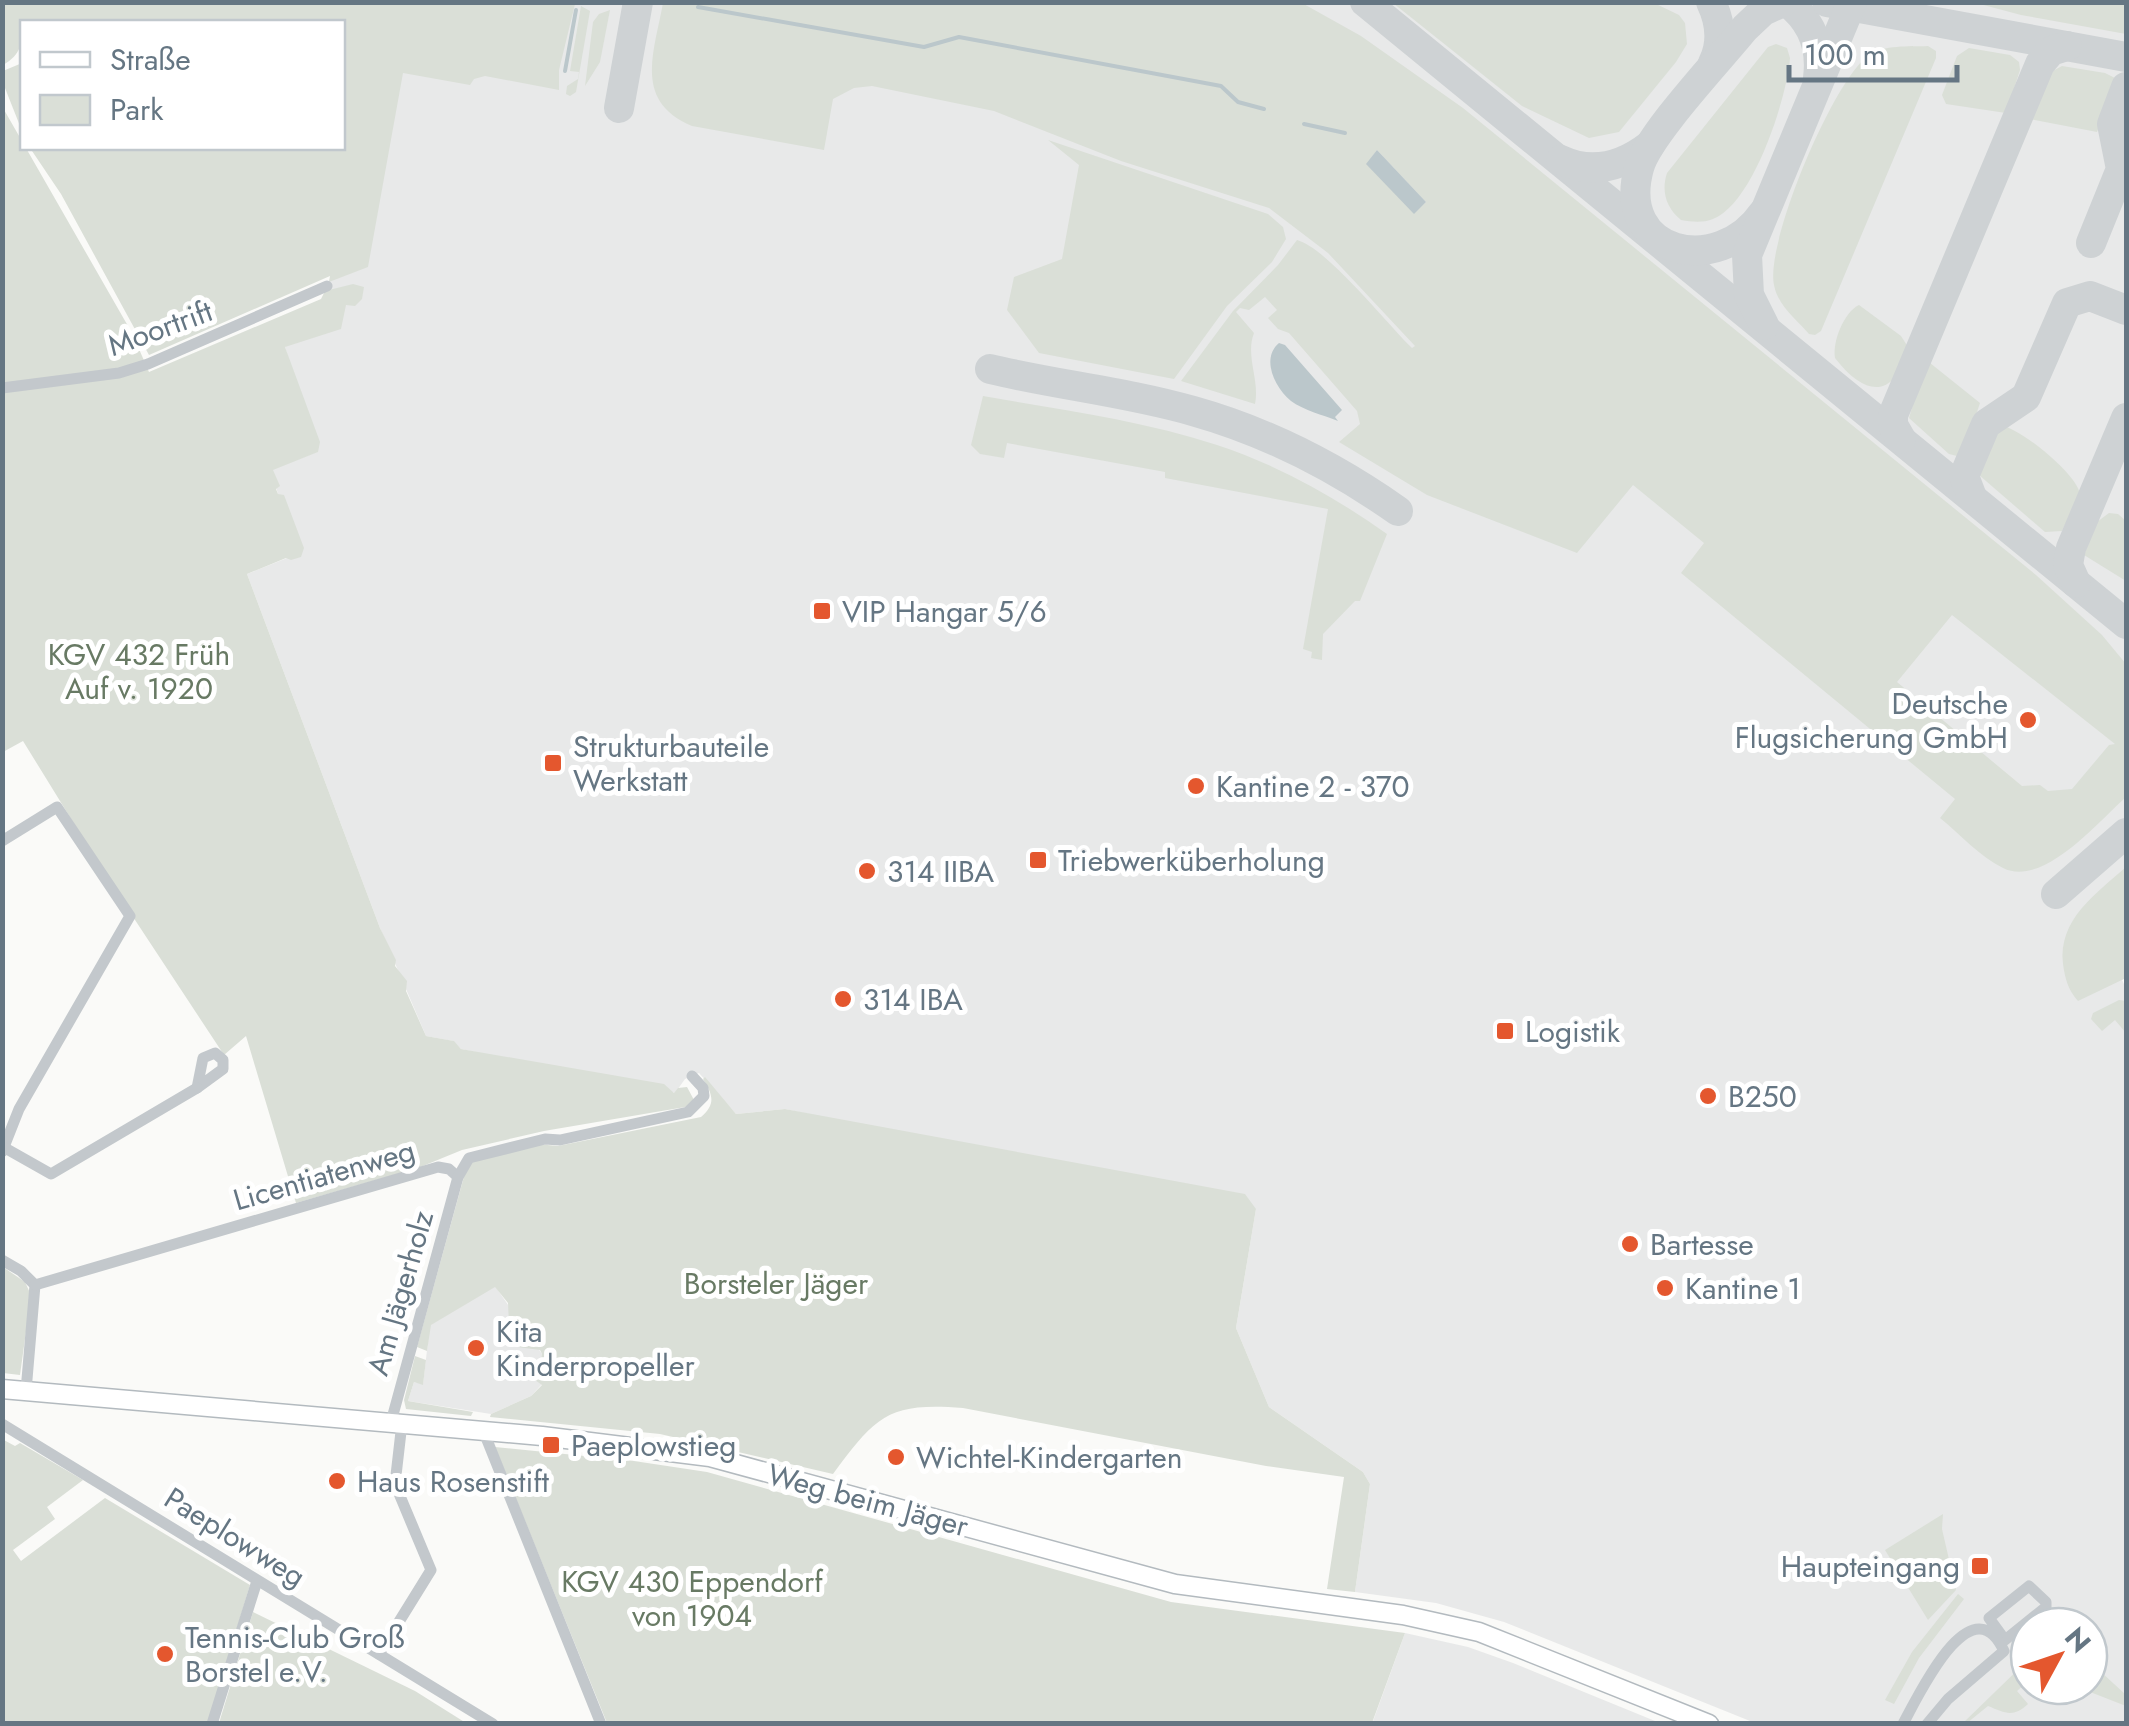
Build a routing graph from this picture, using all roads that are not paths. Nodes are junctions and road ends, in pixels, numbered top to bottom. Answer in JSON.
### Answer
{"nodes":[{"id":1,"x":327,"y":286,"type":"dead end"},
{"id":2,"x":2,"y":388,"type":"edge"},
{"id":3,"x":2,"y":840,"type":"edge"},
{"id":4,"x":692,"y":1076,"type":"dead end"},
{"id":5,"x":197,"y":1088,"type":"dead end"},
{"id":6,"x":4,"y":1150,"type":"edge"},
{"id":7,"x":458,"y":1177,"type":"junction"},
{"id":8,"x":2,"y":1260,"type":"edge"},
{"id":9,"x":35,"y":1286,"type":"junction"},
{"id":10,"x":2,"y":1388,"type":"edge"},
{"id":11,"x":26,"y":1391,"type":"junction"},
{"id":12,"x":396,"y":1422,"type":"junction"},
{"id":13,"x":2,"y":1424,"type":"edge"},
{"id":14,"x":483,"y":1430,"type":"junction"},
{"id":15,"x":257,"y":1582,"type":"junction"},
{"id":16,"x":2032,"y":1586,"type":"joint"},
{"id":17,"x":379,"y":1654,"type":"junction"},
{"id":18,"x":212,"y":1724,"type":"edge"},
{"id":19,"x":492,"y":1724,"type":"edge"},
{"id":20,"x":601,"y":1724,"type":"edge"},
{"id":21,"x":1709,"y":1724,"type":"edge"},
{"id":22,"x":1903,"y":1724,"type":"edge"},
{"id":23,"x":1927,"y":1724,"type":"edge"}],
"edges":[{"from":1,"to":2,"type":"street","name":"Moortrift"},
{"from":3,"to":6,"type":"street"},
{"from":4,"to":7,"type":"street","name":"Licentiatenweg"},
{"from":5,"to":6,"type":"street"},
{"from":7,"to":9,"type":"street","name":"Licentiatenweg"},
{"from":7,"to":12,"type":"street","name":"Am Jägerholz"},
{"from":8,"to":9,"type":"street"},
{"from":9,"to":11,"type":"street"},
{"from":10,"to":11,"type":"street","name":"Weg beim Jäger"},
{"from":11,"to":12,"type":"street","name":"Weg beim Jäger"},
{"from":12,"to":14,"type":"street","name":"Weg beim Jäger"},
{"from":12,"to":17,"type":"street","name":"Am Jägerholz"},
{"from":13,"to":15,"type":"street","name":"Paeplowweg"},
{"from":14,"to":20,"type":"street"},
{"from":14,"to":21,"type":"street","name":"Weg beim Jäger"},
{"from":15,"to":17,"type":"street","name":"Paeplowweg"},
{"from":15,"to":18,"type":"street"},
{"from":16,"to":16,"type":"street"},
{"from":17,"to":19,"type":"street","name":"Paeplowweg"},
{"from":22,"to":23,"type":"street"}]}
